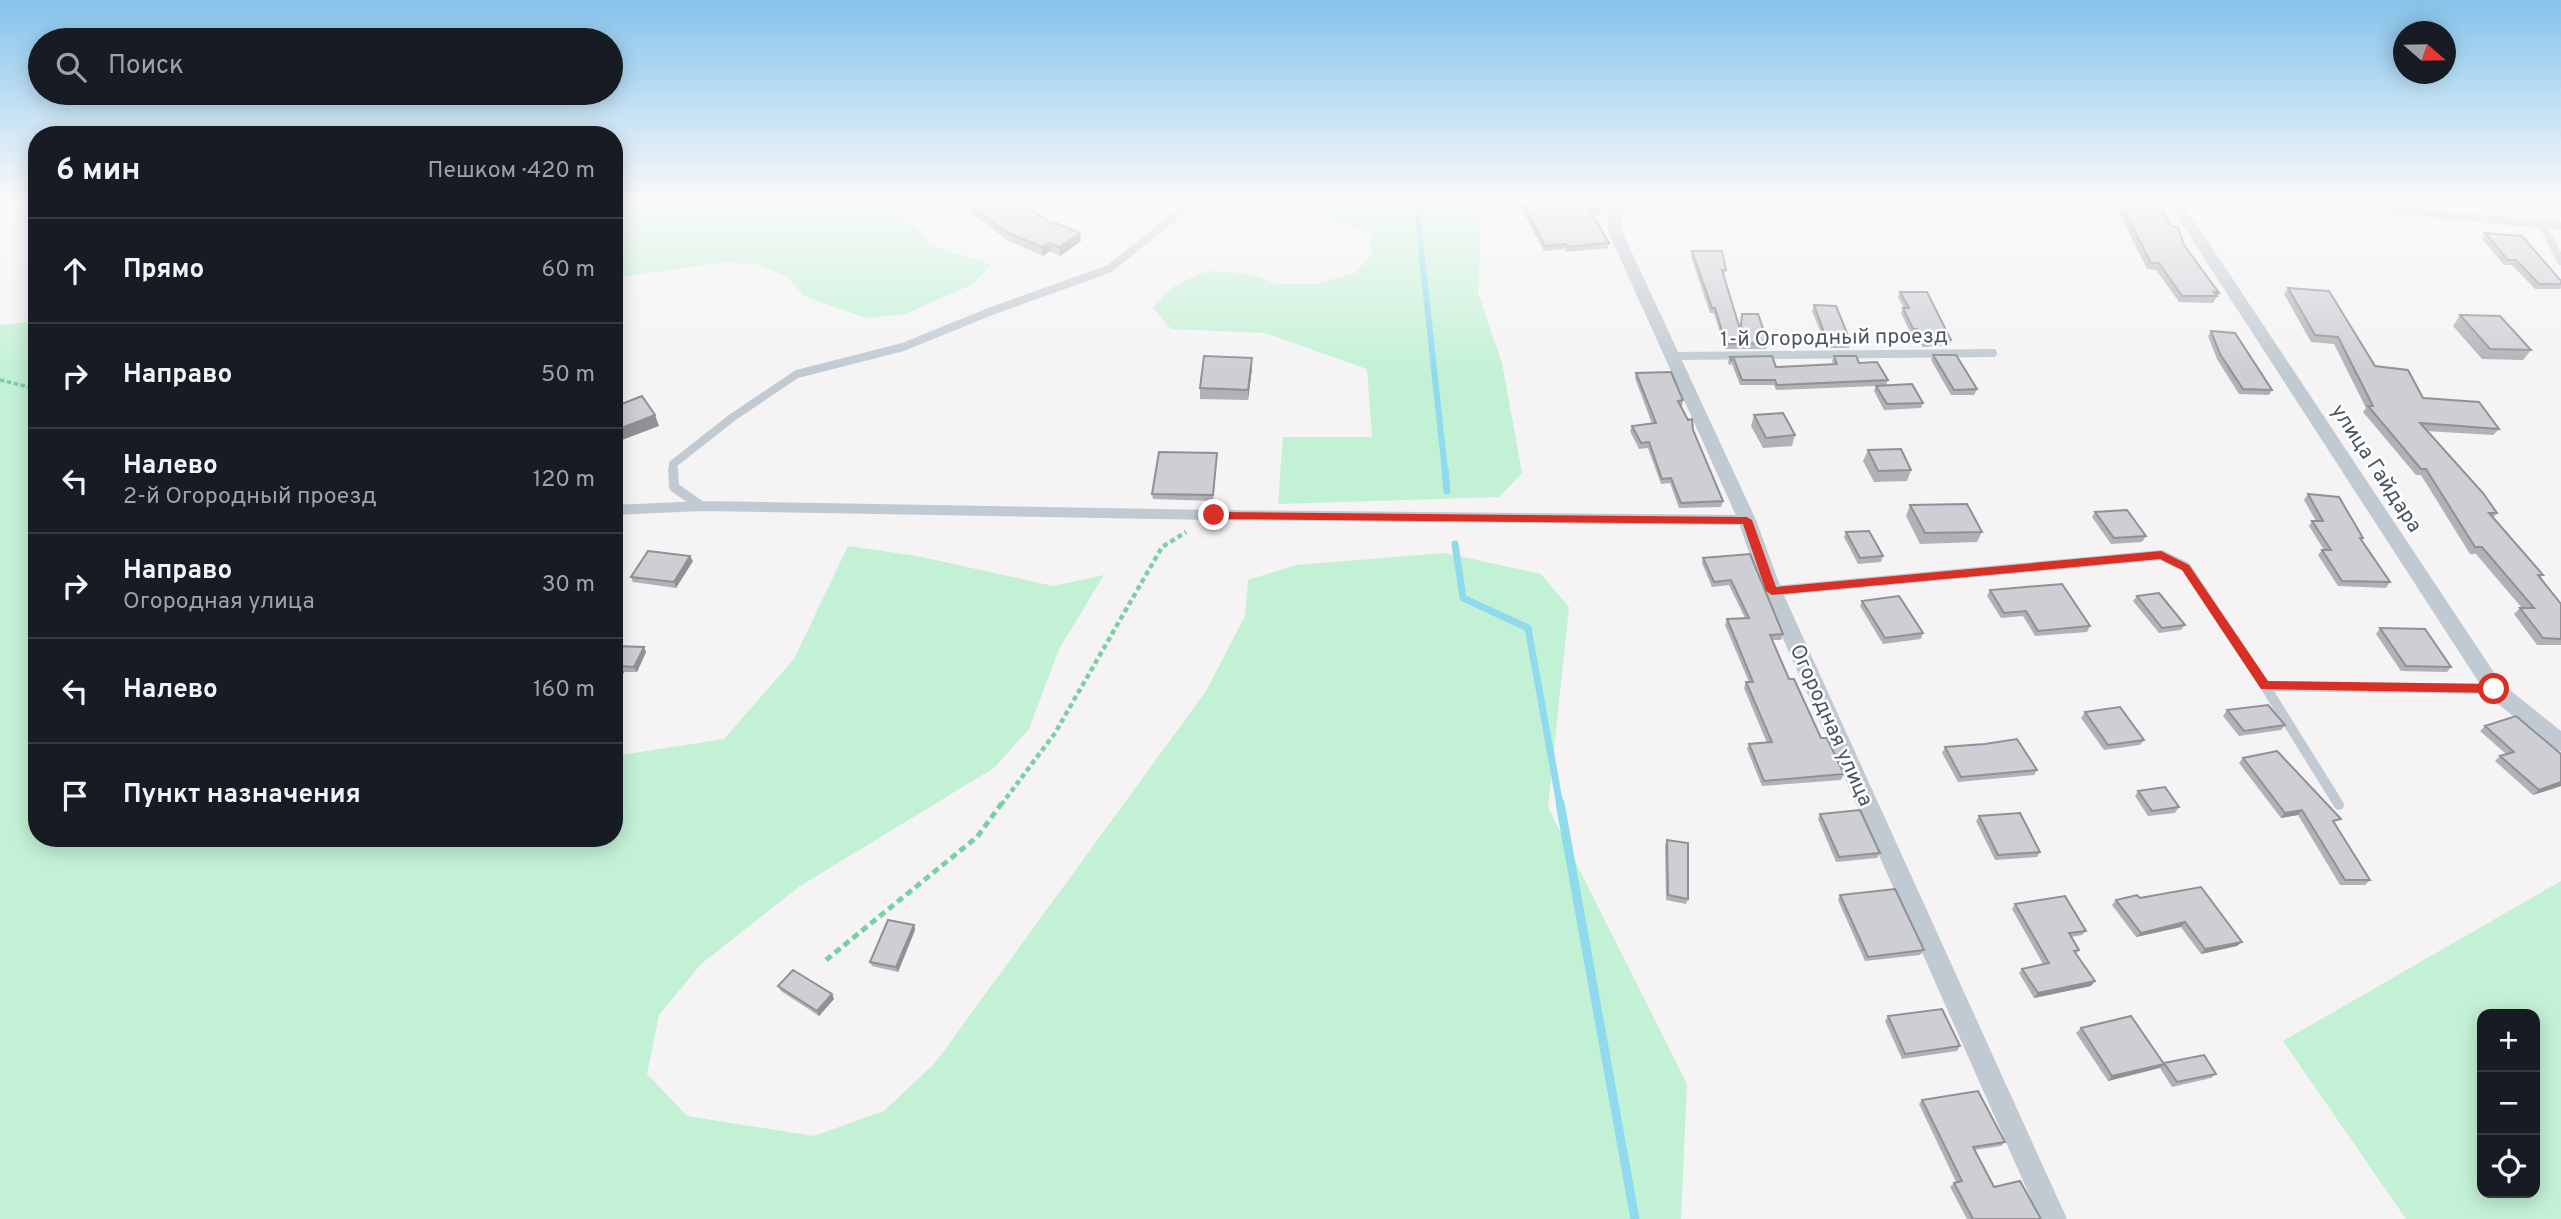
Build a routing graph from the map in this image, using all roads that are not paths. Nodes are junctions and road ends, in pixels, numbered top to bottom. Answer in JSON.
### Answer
{"nodes":[{"id":1,"x":1123,"y":258,"type":"edge"},
{"id":2,"x":1628,"y":258,"type":"edge"},
{"id":3,"x":2211,"y":258,"type":"edge"},
{"id":4,"x":1993,"y":353,"type":"dead end"},
{"id":5,"x":1674,"y":356,"type":"junction"},
{"id":6,"x":702,"y":506,"type":"junction"},
{"id":7,"x":623,"y":510,"type":"edge"},
{"id":8,"x":1747,"y":520,"type":"junction"},
{"id":9,"x":1772,"y":591,"type":"junction"},
{"id":10,"x":2265,"y":686,"type":"junction"},
{"id":11,"x":2494,"y":689,"type":"junction"},
{"id":12,"x":2561,"y":743,"type":"edge"},
{"id":13,"x":2339,"y":804,"type":"dead end"},
{"id":14,"x":2054,"y":1219,"type":"edge"}],
"edges":[{"from":1,"to":6,"type":"lane"},
{"from":2,"to":5,"type":"street","name":"Огородная улица"},
{"from":3,"to":11,"type":"street","name":"улица Гайдара"},
{"from":4,"to":5,"type":"lane","name":"1-й Огородный проезд"},
{"from":5,"to":8,"type":"street","name":"Огородная улица"},
{"from":6,"to":7,"type":"lane"},
{"from":6,"to":8,"type":"lane"},
{"from":8,"to":9,"type":"street","name":"Огородная улица"},
{"from":9,"to":10,"type":"lane"},
{"from":9,"to":14,"type":"street","name":"Огородная улица"},
{"from":10,"to":11,"type":"lane"},
{"from":10,"to":13,"type":"lane"},
{"from":11,"to":12,"type":"street","name":"улица Гайдара"}]}
